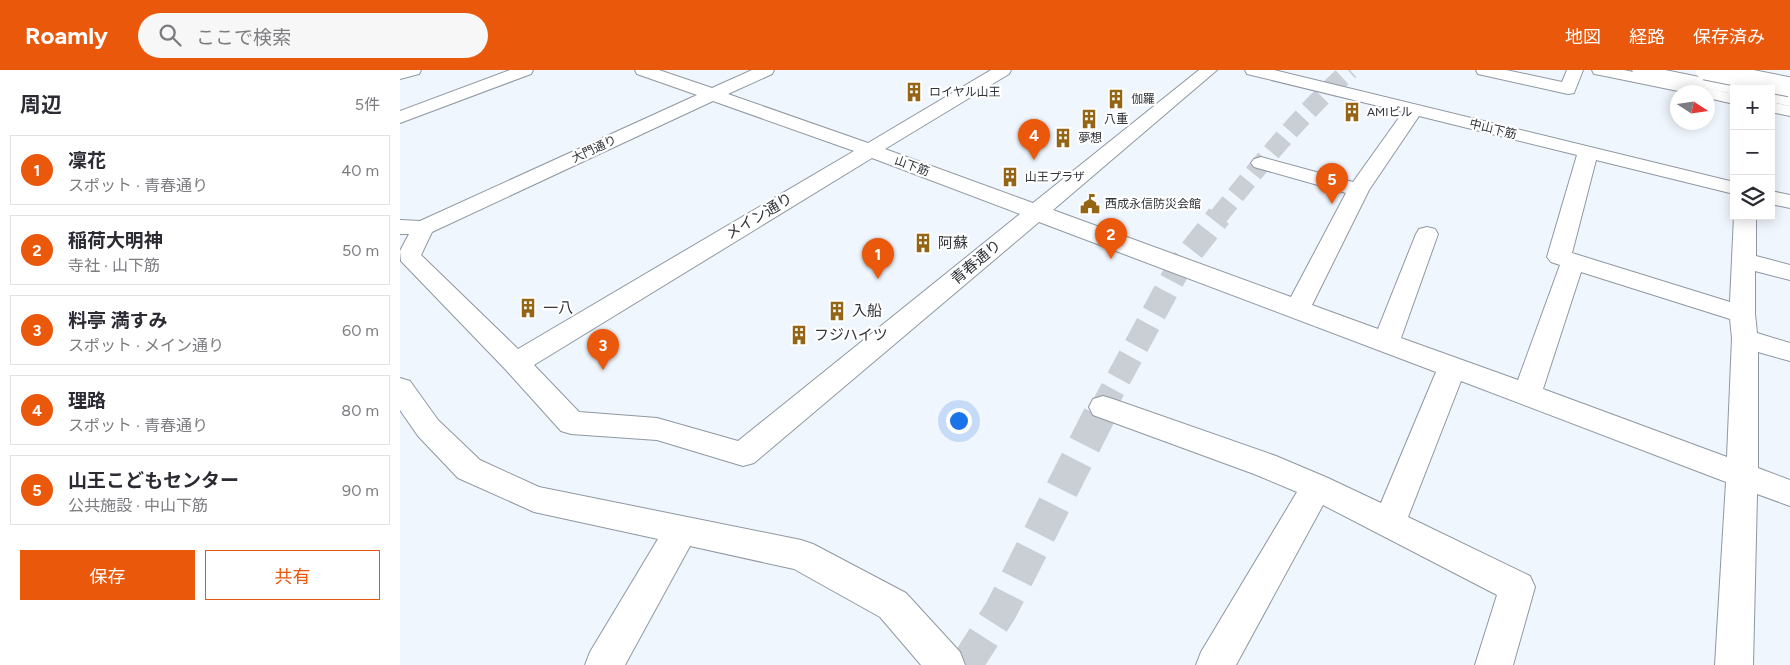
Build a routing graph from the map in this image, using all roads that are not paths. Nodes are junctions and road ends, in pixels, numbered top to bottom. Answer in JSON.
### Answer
{"nodes":[{"id":1,"x":413,"y":70,"type":"edge"},
{"id":2,"x":525,"y":70,"type":"edge"},
{"id":3,"x":643,"y":70,"type":"edge"},
{"id":4,"x":766,"y":70,"type":"edge"},
{"id":5,"x":1003,"y":70,"type":"edge"},
{"id":6,"x":1210,"y":70,"type":"edge"},
{"id":7,"x":1253,"y":70,"type":"edge"},
{"id":8,"x":1484,"y":70,"type":"edge"},
{"id":9,"x":1575,"y":70,"type":"edge"},
{"id":10,"x":1600,"y":70,"type":"edge"},
{"id":11,"x":1640,"y":70,"type":"edge"},
{"id":12,"x":1705,"y":70,"type":"edge"},
{"id":13,"x":1739,"y":70,"type":"edge"},
{"id":14,"x":400,"y":74,"type":"edge"},
{"id":15,"x":1790,"y":80,"type":"edge"},
{"id":16,"x":1670,"y":85,"type":"edge"},
{"id":17,"x":1790,"y":87,"type":"edge"},
{"id":18,"x":1730,"y":88,"type":"edge"},
{"id":19,"x":712,"y":95,"type":"junction"},
{"id":20,"x":1715,"y":95,"type":"edge"},
{"id":21,"x":1730,"y":97,"type":"edge"},
{"id":22,"x":1775,"y":98,"type":"edge"},
{"id":23,"x":1790,"y":101,"type":"edge"},
{"id":24,"x":1775,"y":108,"type":"edge"},
{"id":25,"x":1414,"y":110,"type":"junction"},
{"id":26,"x":1790,"y":111,"type":"edge"},
{"id":27,"x":400,"y":117,"type":"edge"},
{"id":28,"x":869,"y":150,"type":"junction"},
{"id":29,"x":1588,"y":153,"type":"junction"},
{"id":30,"x":1261,"y":163,"type":"dead end"},
{"id":31,"x":1730,"y":187,"type":"edge"},
{"id":32,"x":1358,"y":190,"type":"junction"},
{"id":33,"x":1775,"y":199,"type":"edge"},
{"id":34,"x":1790,"y":202,"type":"edge"},
{"id":35,"x":1036,"y":213,"type":"junction"},
{"id":36,"x":1746,"y":220,"type":"edge"},
{"id":37,"x":411,"y":228,"type":"edge"},
{"id":38,"x":1427,"y":234,"type":"dead end"},
{"id":39,"x":1744,"y":260,"type":"junction"},
{"id":40,"x":1573,"y":261,"type":"junction"},
{"id":41,"x":1790,"y":273,"type":"edge"},
{"id":42,"x":1297,"y":310,"type":"junction"},
{"id":43,"x":1744,"y":326,"type":"junction"},
{"id":44,"x":1386,"y":343,"type":"junction"},
{"id":45,"x":1790,"y":352,"type":"edge"},
{"id":46,"x":516,"y":363,"type":"junction"},
{"id":47,"x":1452,"y":368,"type":"junction"},
{"id":48,"x":400,"y":388,"type":"edge"},
{"id":49,"x":1527,"y":395,"type":"junction"},
{"id":50,"x":1103,"y":407,"type":"dead end"},
{"id":51,"x":1742,"y":475,"type":"junction"},
{"id":52,"x":1317,"y":487,"type":"junction"},
{"id":53,"x":1790,"y":493,"type":"edge"},
{"id":54,"x":1389,"y":524,"type":"junction"},
{"id":55,"x":681,"y":531,"type":"junction"},
{"id":56,"x":604,"y":665,"type":"edge"},
{"id":57,"x":946,"y":665,"type":"edge"},
{"id":58,"x":1215,"y":665,"type":"edge"},
{"id":59,"x":1494,"y":665,"type":"edge"},
{"id":60,"x":1734,"y":665,"type":"edge"}],
"edges":[{"from":1,"to":14,"type":"main road"},
{"from":2,"to":27,"type":"main road"},
{"from":3,"to":19,"type":"main road","name":"山下筋"},
{"from":4,"to":19,"type":"main road","name":"大門通り"},
{"from":5,"to":28,"type":"main road","name":"メイン通り"},
{"from":6,"to":35,"type":"main road","name":"青春通り"},
{"from":7,"to":25,"type":"main road","name":"中山下筋"},
{"from":8,"to":9,"type":"main road"},
{"from":10,"to":16,"type":"main road"},
{"from":11,"to":18,"type":"main road"},
{"from":12,"to":17,"type":"main road","bridge":true},
{"from":13,"to":15,"type":"main road"},
{"from":19,"to":28,"type":"main road","name":"山下筋"},
{"from":19,"to":37,"type":"main road","name":"大門通り"},
{"from":20,"to":21,"type":"main road"},
{"from":22,"to":23,"type":"main road"},
{"from":24,"to":26,"type":"main road"},
{"from":25,"to":29,"type":"main road","name":"中山下筋"},
{"from":25,"to":32,"type":"main road"},
{"from":28,"to":35,"type":"main road","name":"山下筋"},
{"from":28,"to":46,"type":"main road","name":"メイン通り"},
{"from":29,"to":31,"type":"main road","name":"中山下筋"},
{"from":29,"to":40,"type":"main road"},
{"from":30,"to":32,"type":"main road"},
{"from":32,"to":42,"type":"main road"},
{"from":33,"to":34,"type":"main road"},
{"from":35,"to":42,"type":"main road","name":"山下筋"},
{"from":35,"to":46,"type":"main road","name":"青春通り"},
{"from":36,"to":39,"type":"main road"},
{"from":37,"to":46,"type":"main road"},
{"from":38,"to":44,"type":"main road"},
{"from":39,"to":41,"type":"main road"},
{"from":39,"to":43,"type":"main road"},
{"from":40,"to":43,"type":"main road"},
{"from":40,"to":49,"type":"main road"},
{"from":42,"to":44,"type":"main road","name":"山下筋"},
{"from":43,"to":45,"type":"main road"},
{"from":43,"to":51,"type":"main road"},
{"from":44,"to":47,"type":"main road","name":"山下筋"},
{"from":47,"to":49,"type":"main road","name":"山下筋"},
{"from":47,"to":54,"type":"main road"},
{"from":48,"to":55,"type":"main road"},
{"from":49,"to":51,"type":"main road","name":"山下筋"},
{"from":50,"to":52,"type":"main road"},
{"from":51,"to":53,"type":"main road","name":"山下筋"},
{"from":51,"to":60,"type":"main road"},
{"from":52,"to":54,"type":"main road"},
{"from":52,"to":58,"type":"main road"},
{"from":54,"to":59,"type":"main road"},
{"from":55,"to":56,"type":"main road"},
{"from":55,"to":57,"type":"main road"}]}
